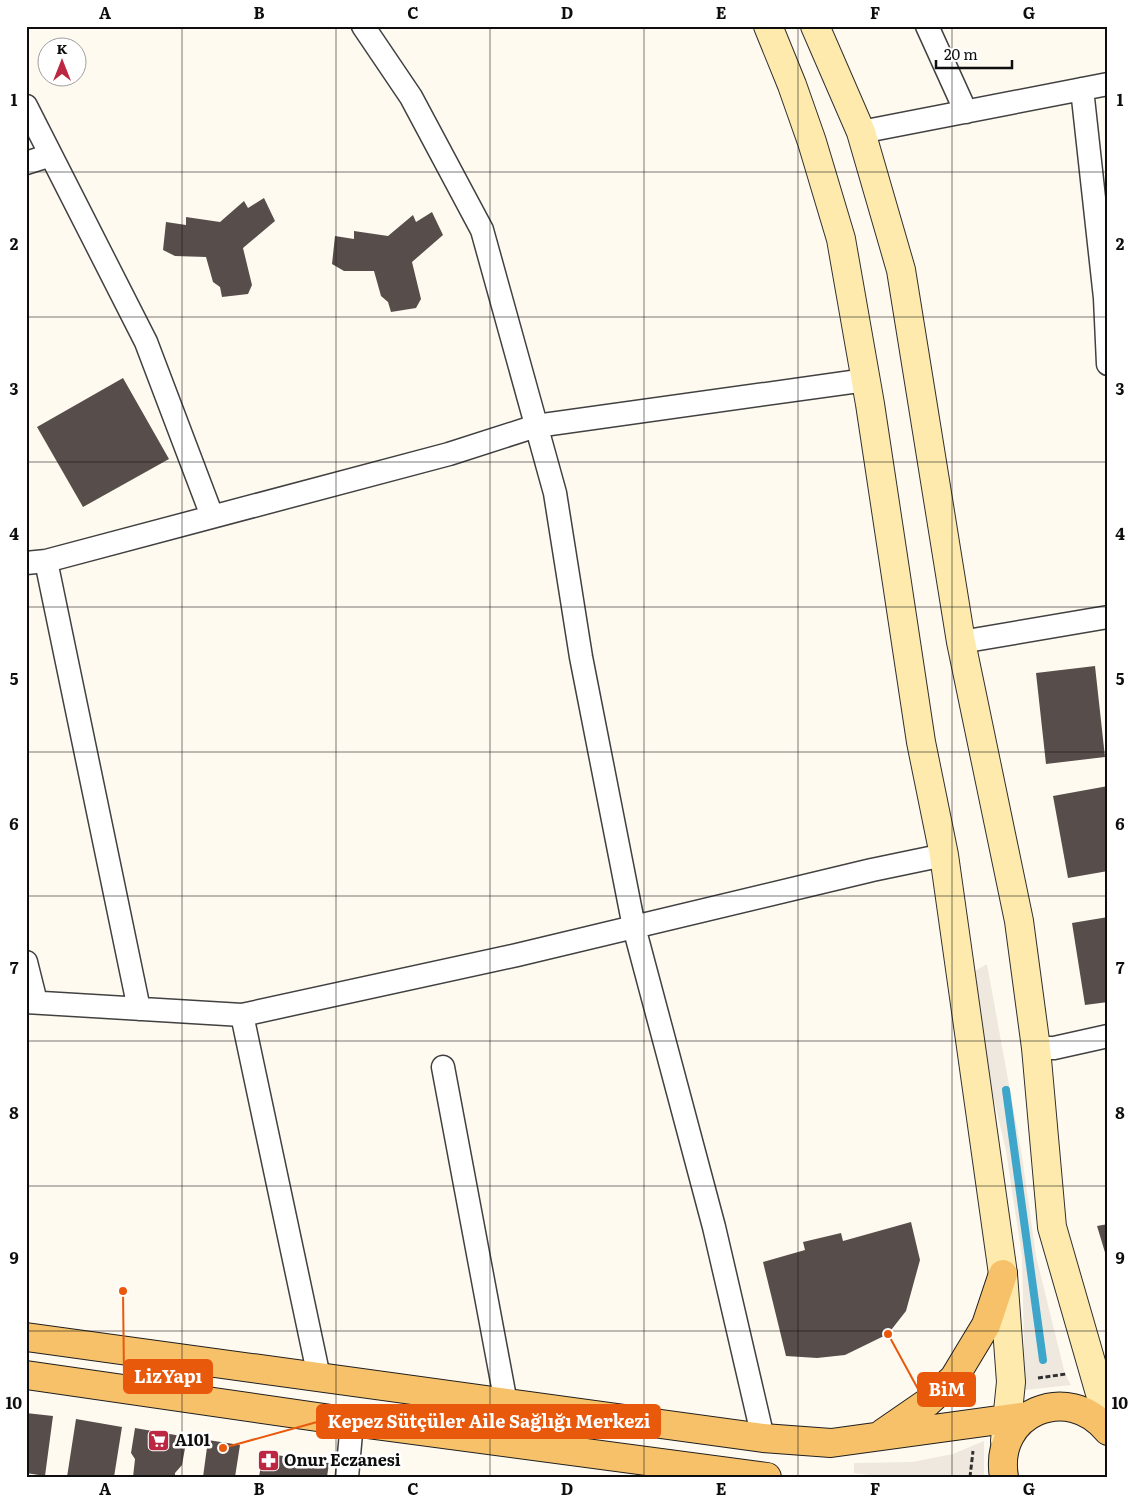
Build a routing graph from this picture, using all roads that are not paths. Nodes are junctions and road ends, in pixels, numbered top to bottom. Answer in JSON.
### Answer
{"nodes":[{"id":1,"x":363,"y":26,"type":"edge"},
{"id":2,"x":768,"y":26,"type":"edge"},
{"id":3,"x":815,"y":26,"type":"edge"},
{"id":4,"x":927,"y":26,"type":"edge"},
{"id":5,"x":1108,"y":84,"type":"edge"},
{"id":6,"x":1082,"y":89,"type":"junction"},
{"id":7,"x":26,"y":106,"type":"edge"},
{"id":8,"x":966,"y":112,"type":"junction"},
{"id":9,"x":861,"y":132,"type":"junction"},
{"id":10,"x":51,"y":156,"type":"junction"},
{"id":11,"x":26,"y":163,"type":"edge"},
{"id":12,"x":1108,"y":364,"type":"edge"},
{"id":13,"x":866,"y":380,"type":"junction"},
{"id":14,"x":536,"y":426,"type":"junction"},
{"id":15,"x":212,"y":516,"type":"junction"},
{"id":16,"x":36,"y":562,"type":"edge"},
{"id":17,"x":1108,"y":617,"type":"edge"},
{"id":18,"x":961,"y":642,"type":"junction"},
{"id":19,"x":944,"y":855,"type":"junction"},
{"id":20,"x":634,"y":927,"type":"junction"},
{"id":21,"x":26,"y":962,"type":"edge"},
{"id":22,"x":31,"y":1002,"type":"edge"},
{"id":23,"x":139,"y":1009,"type":"junction"},
{"id":24,"x":242,"y":1015,"type":"junction"},
{"id":25,"x":1108,"y":1036,"type":"edge"},
{"id":26,"x":1036,"y":1048,"type":"junction"},
{"id":27,"x":443,"y":1067,"type":"dead end"},
{"id":28,"x":1003,"y":1274,"type":"junction"},
{"id":29,"x":26,"y":1337,"type":"edge"},
{"id":30,"x":26,"y":1375,"type":"edge"},
{"id":31,"x":319,"y":1377,"type":"junction"},
{"id":32,"x":506,"y":1403,"type":"junction"},
{"id":33,"x":1018,"y":1417,"type":"junction"},
{"id":34,"x":1102,"y":1417,"type":"edge"},
{"id":35,"x":352,"y":1422,"type":"junction"},
{"id":36,"x":877,"y":1437,"type":"junction"},
{"id":37,"x":763,"y":1438,"type":"junction"},
{"id":38,"x":754,"y":1476,"type":"edge"},
{"id":39,"x":347,"y":1477,"type":"edge"},
{"id":40,"x":1004,"y":1477,"type":"edge"}],
"edges":[{"from":1,"to":14,"type":"street"},
{"from":2,"to":13,"type":"main road"},
{"from":3,"to":9,"type":"main road"},
{"from":4,"to":8,"type":"street"},
{"from":5,"to":6,"type":"street"},
{"from":6,"to":8,"type":"street"},
{"from":6,"to":12,"type":"street"},
{"from":7,"to":10,"type":"street"},
{"from":8,"to":9,"type":"street"},
{"from":9,"to":18,"type":"main road"},
{"from":10,"to":11,"type":"street"},
{"from":10,"to":15,"type":"street"},
{"from":13,"to":14,"type":"street"},
{"from":13,"to":19,"type":"main road"},
{"from":14,"to":15,"type":"street"},
{"from":14,"to":20,"type":"street"},
{"from":15,"to":16,"type":"street"},
{"from":16,"to":23,"type":"street"},
{"from":17,"to":18,"type":"street"},
{"from":18,"to":26,"type":"main road"},
{"from":19,"to":20,"type":"street"},
{"from":19,"to":28,"type":"main road"},
{"from":20,"to":24,"type":"street"},
{"from":20,"to":37,"type":"street"},
{"from":21,"to":22,"type":"street"},
{"from":22,"to":23,"type":"street"},
{"from":23,"to":24,"type":"street"},
{"from":24,"to":31,"type":"street"},
{"from":25,"to":26,"type":"street"},
{"from":26,"to":34,"type":"main road"},
{"from":27,"to":32,"type":"street"},
{"from":28,"to":33,"type":"main road"},
{"from":28,"to":36,"type":"main road"},
{"from":29,"to":31,"type":"main road"},
{"from":30,"to":35,"type":"main road"},
{"from":31,"to":32,"type":"main road"},
{"from":32,"to":37,"type":"main road"},
{"from":33,"to":34,"type":"main road"},
{"from":33,"to":36,"type":"main road"},
{"from":33,"to":40,"type":"main road"},
{"from":35,"to":38,"type":"main road"},
{"from":35,"to":39,"type":"street"},
{"from":36,"to":37,"type":"main road"}]}
